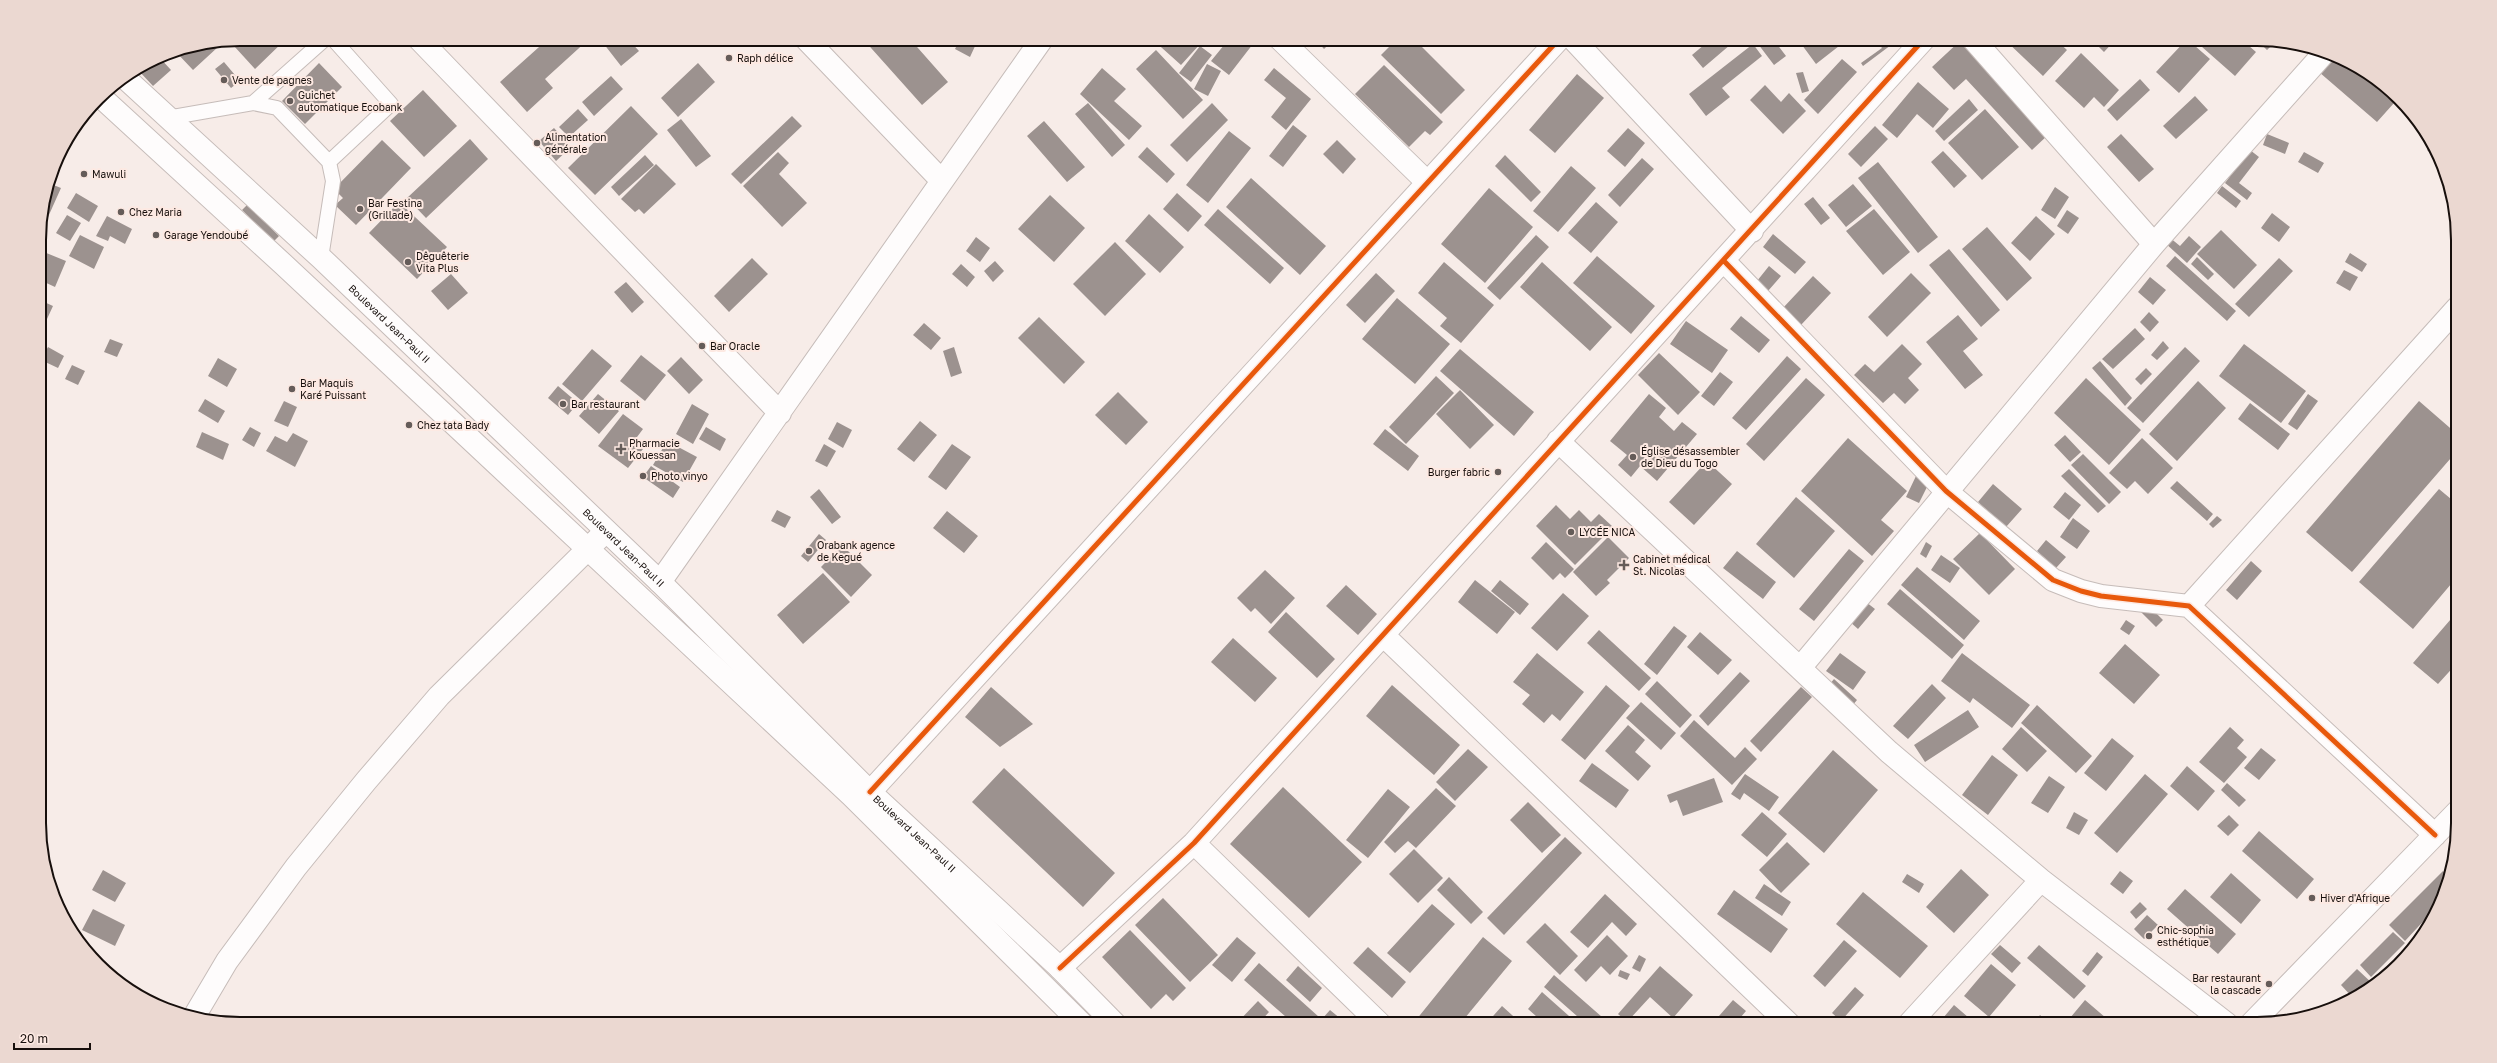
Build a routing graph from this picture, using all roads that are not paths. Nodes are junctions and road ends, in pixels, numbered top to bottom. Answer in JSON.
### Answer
{"nodes":[{"id":1,"x":317,"y":46,"type":"edge"},
{"id":2,"x":339,"y":46,"type":"edge"},
{"id":3,"x":426,"y":46,"type":"edge"},
{"id":4,"x":813,"y":46,"type":"edge"},
{"id":5,"x":1037,"y":46,"type":"edge"},
{"id":6,"x":1287,"y":46,"type":"edge"},
{"id":7,"x":1553,"y":46,"type":"edge"},
{"id":8,"x":1580,"y":46,"type":"edge"},
{"id":9,"x":1918,"y":46,"type":"edge"},
{"id":10,"x":1978,"y":46,"type":"edge"},
{"id":11,"x":2321,"y":57,"type":"edge"},
{"id":12,"x":129,"y":81,"type":"edge"},
{"id":13,"x":105,"y":101,"type":"edge"},
{"id":14,"x":253,"y":103,"type":"junction"},
{"id":15,"x":167,"y":118,"type":"junction"},
{"id":16,"x":329,"y":162,"type":"junction"},
{"id":17,"x":942,"y":181,"type":"junction"},
{"id":18,"x":1427,"y":182,"type":"junction"},
{"id":19,"x":1752,"y":231,"type":"junction"},
{"id":20,"x":2154,"y":244,"type":"junction"},
{"id":21,"x":321,"y":258,"type":"junction"},
{"id":22,"x":1724,"y":261,"type":"junction"},
{"id":23,"x":2451,"y":315,"type":"edge"},
{"id":24,"x":780,"y":413,"type":"junction"},
{"id":25,"x":1558,"y":440,"type":"junction"},
{"id":26,"x":1946,"y":492,"type":"junction"},
{"id":27,"x":606,"y":531,"type":"junction"},
{"id":28,"x":587,"y":550,"type":"junction"},
{"id":29,"x":660,"y":582,"type":"junction"},
{"id":30,"x":2189,"y":606,"type":"junction"},
{"id":31,"x":1383,"y":635,"type":"junction"},
{"id":32,"x":1800,"y":668,"type":"junction"},
{"id":33,"x":870,"y":792,"type":"junction"},
{"id":34,"x":2451,"y":818,"type":"edge"},
{"id":35,"x":2435,"y":834,"type":"junction"},
{"id":36,"x":1194,"y":843,"type":"junction"},
{"id":37,"x":2041,"y":880,"type":"junction"},
{"id":38,"x":1060,"y":968,"type":"junction"},
{"id":39,"x":197,"y":1012,"type":"edge"},
{"id":40,"x":1075,"y":1017,"type":"edge"},
{"id":41,"x":1108,"y":1017,"type":"edge"},
{"id":42,"x":1373,"y":1017,"type":"edge"},
{"id":43,"x":1782,"y":1017,"type":"edge"},
{"id":44,"x":1915,"y":1017,"type":"edge"},
{"id":45,"x":2218,"y":1017,"type":"edge"},
{"id":46,"x":2258,"y":1017,"type":"edge"}],
"edges":[{"from":1,"to":14,"type":"lane"},
{"from":2,"to":16,"type":"lane"},
{"from":3,"to":24,"type":"street"},
{"from":4,"to":17,"type":"street"},
{"from":5,"to":17,"type":"street"},
{"from":6,"to":18,"type":"street"},
{"from":7,"to":18,"type":"street"},
{"from":8,"to":19,"type":"street"},
{"from":9,"to":19,"type":"street"},
{"from":10,"to":20,"type":"street"},
{"from":11,"to":20,"type":"street"},
{"from":12,"to":15,"type":"street","name":"Boulevard Jean-Paul II"},
{"from":13,"to":28,"type":"street","name":"Boulevard Jean-Paul II"},
{"from":14,"to":15,"type":"lane"},
{"from":14,"to":16,"type":"lane"},
{"from":15,"to":21,"type":"street","name":"Boulevard Jean-Paul II"},
{"from":16,"to":21,"type":"lane"},
{"from":17,"to":24,"type":"street"},
{"from":18,"to":33,"type":"street"},
{"from":19,"to":22,"type":"street"},
{"from":20,"to":26,"type":"street"},
{"from":21,"to":27,"type":"street","name":"Boulevard Jean-Paul II"},
{"from":22,"to":25,"type":"street"},
{"from":22,"to":26,"type":"street"},
{"from":23,"to":30,"type":"street"},
{"from":24,"to":29,"type":"street"},
{"from":25,"to":31,"type":"street"},
{"from":25,"to":32,"type":"street"},
{"from":26,"to":30,"type":"street"},
{"from":26,"to":32,"type":"street"},
{"from":27,"to":28,"type":"street"},
{"from":27,"to":29,"type":"street","name":"Boulevard Jean-Paul II"},
{"from":28,"to":39,"type":"street"},
{"from":28,"to":40,"type":"street","name":"Boulevard Jean-Paul II"},
{"from":29,"to":33,"type":"street","name":"Boulevard Jean-Paul II"},
{"from":30,"to":35,"type":"street"},
{"from":31,"to":36,"type":"street"},
{"from":31,"to":43,"type":"street"},
{"from":32,"to":37,"type":"street"},
{"from":33,"to":38,"type":"street","name":"Boulevard Jean-Paul II"},
{"from":34,"to":35,"type":"street"},
{"from":35,"to":46,"type":"street"},
{"from":36,"to":38,"type":"street"},
{"from":36,"to":42,"type":"street"},
{"from":37,"to":44,"type":"street"},
{"from":37,"to":45,"type":"street"},
{"from":38,"to":41,"type":"street","name":"Boulevard Jean-Paul II"}]}
